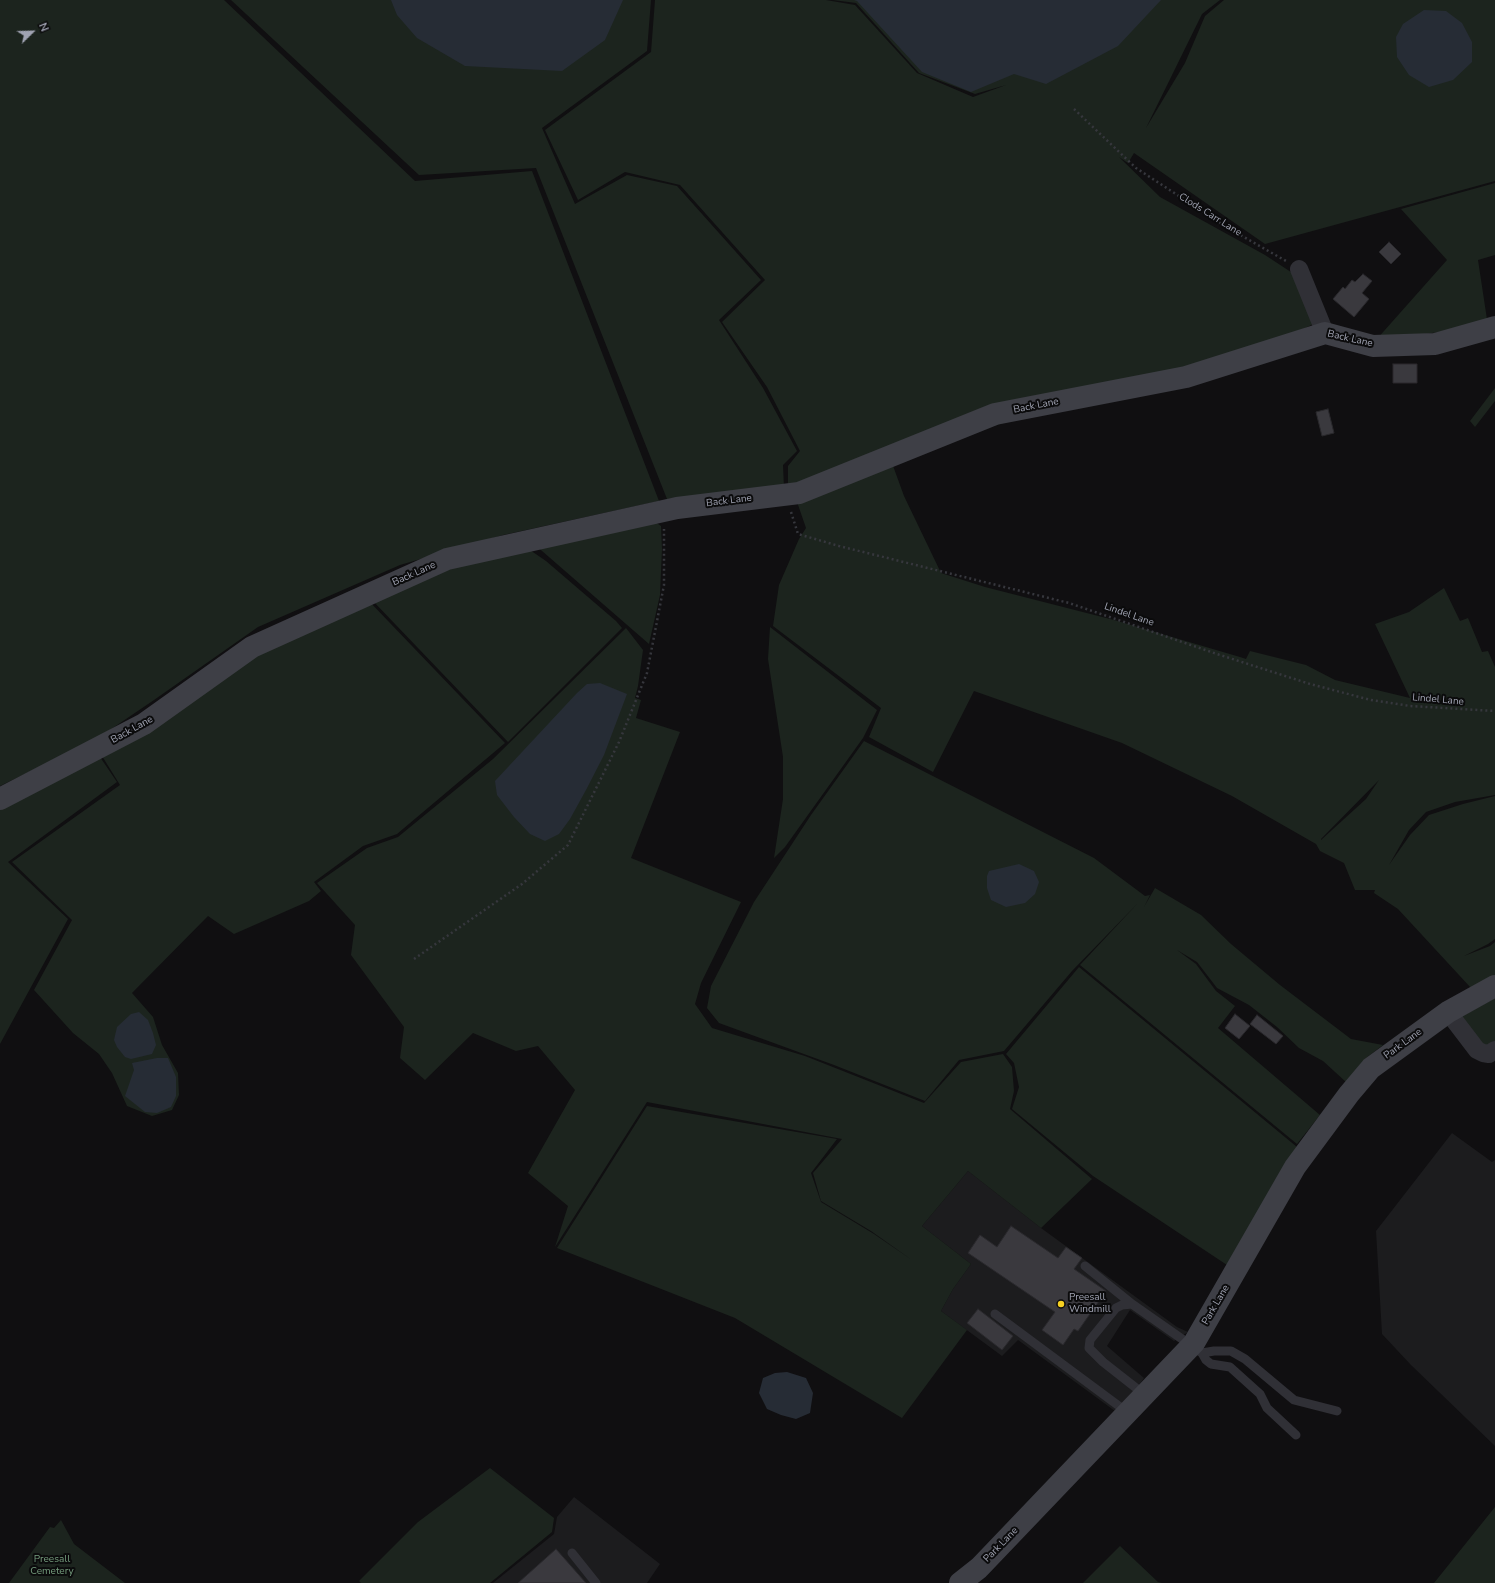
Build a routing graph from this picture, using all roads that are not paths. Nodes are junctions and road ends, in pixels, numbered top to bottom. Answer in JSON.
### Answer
{"nodes":[{"id":1,"x":1299,"y":269,"type":"road end"},
{"id":2,"x":1495,"y":327,"type":"edge"},
{"id":3,"x":1325,"y":333,"type":"junction"},
{"id":4,"x":0,"y":799,"type":"edge"},
{"id":5,"x":1495,"y":986,"type":"edge"},
{"id":6,"x":1448,"y":1012,"type":"junction"},
{"id":7,"x":1495,"y":1050,"type":"edge"},
{"id":8,"x":1085,"y":1266,"type":"dead end"},
{"id":9,"x":1132,"y":1304,"type":"junction"},
{"id":10,"x":995,"y":1314,"type":"dead end"},
{"id":11,"x":1197,"y":1349,"type":"junction"},
{"id":12,"x":1145,"y":1395,"type":"junction"},
{"id":13,"x":1337,"y":1411,"type":"dead end"},
{"id":14,"x":1128,"y":1413,"type":"junction"},
{"id":15,"x":1296,"y":1435,"type":"dead end"},
{"id":16,"x":572,"y":1553,"type":"dead end"},
{"id":17,"x":596,"y":1583,"type":"edge"},
{"id":18,"x":960,"y":1583,"type":"edge"}],
"edges":[{"from":1,"to":3,"type":"street"},
{"from":2,"to":3,"type":"street","name":"Back Lane"},
{"from":3,"to":4,"type":"street","name":"Back Lane"},
{"from":5,"to":6,"type":"street","name":"Park Lane"},
{"from":6,"to":7,"type":"street"},
{"from":6,"to":11,"type":"street","name":"Park Lane"},
{"from":8,"to":9,"type":"lane"},
{"from":9,"to":11,"type":"lane"},
{"from":9,"to":12,"type":"lane"},
{"from":10,"to":14,"type":"lane"},
{"from":11,"to":12,"type":"street","name":"Park Lane"},
{"from":11,"to":13,"type":"lane"},
{"from":11,"to":15,"type":"lane"},
{"from":12,"to":14,"type":"street","name":"Park Lane"},
{"from":14,"to":18,"type":"street","name":"Park Lane"},
{"from":16,"to":17,"type":"lane"}]}
